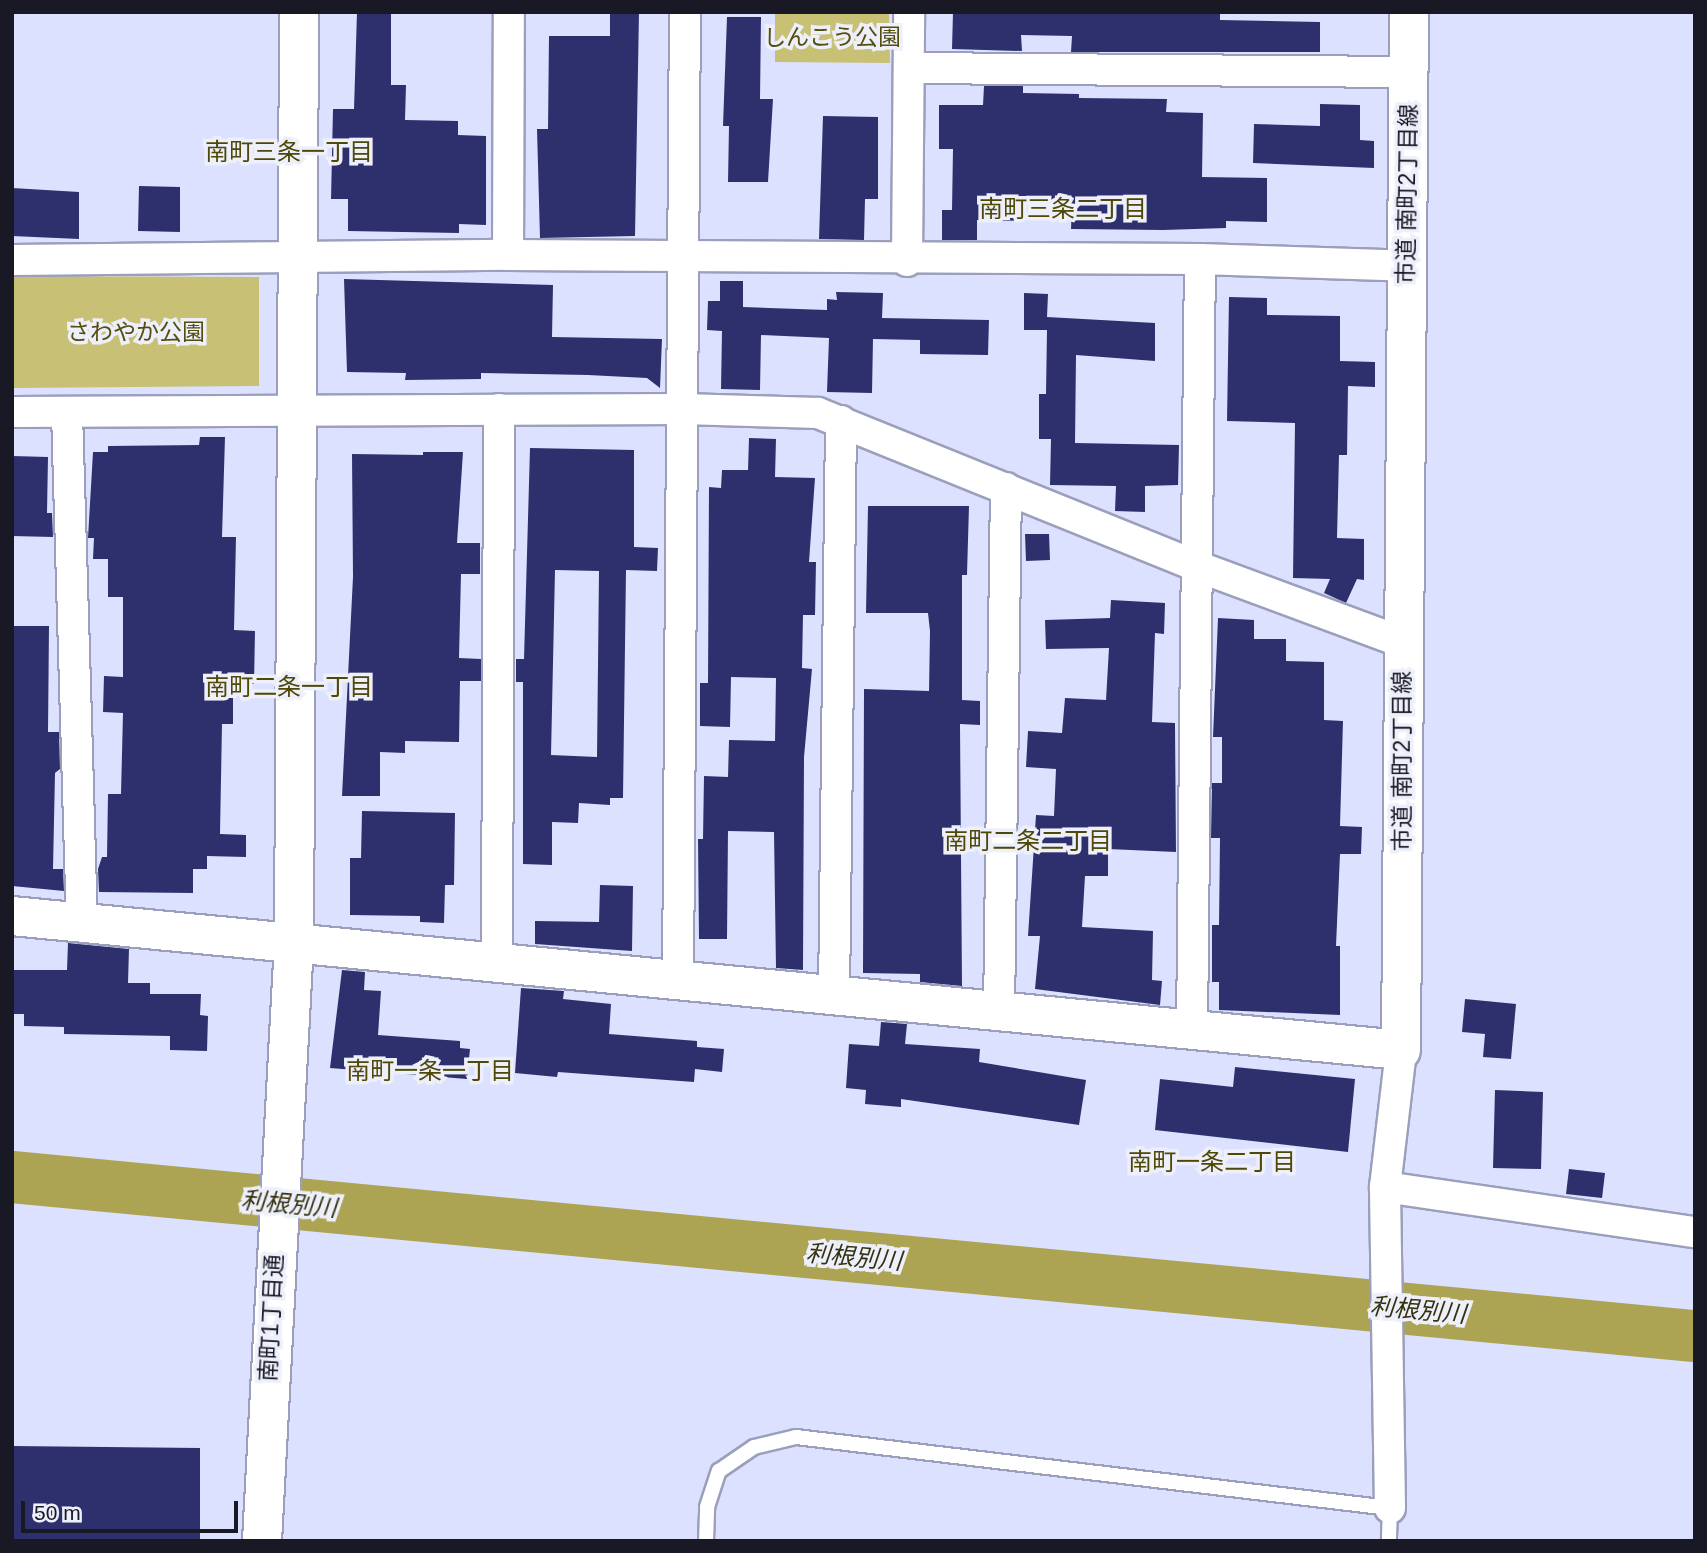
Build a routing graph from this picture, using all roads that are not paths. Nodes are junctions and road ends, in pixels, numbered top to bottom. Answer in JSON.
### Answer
{"nodes":[{"id":1,"x":299,"y":12,"type":"edge"},
{"id":2,"x":509,"y":12,"type":"edge"},
{"id":3,"x":685,"y":12,"type":"edge"},
{"id":4,"x":909,"y":12,"type":"edge"},
{"id":5,"x":1409,"y":12,"type":"edge"},
{"id":6,"x":909,"y":68,"type":"junction"},
{"id":7,"x":1409,"y":72,"type":"junction"},
{"id":8,"x":297,"y":255,"type":"junction"},
{"id":9,"x":508,"y":255,"type":"junction"},
{"id":10,"x":684,"y":257,"type":"junction"},
{"id":11,"x":1200,"y":259,"type":"junction"},
{"id":12,"x":12,"y":260,"type":"edge"},
{"id":13,"x":907,"y":261,"type":"junction"},
{"id":14,"x":1407,"y":265,"type":"junction"},
{"id":15,"x":499,"y":409,"type":"junction"},
{"id":16,"x":683,"y":409,"type":"junction"},
{"id":17,"x":297,"y":410,"type":"junction"},
{"id":18,"x":12,"y":412,"type":"edge"},
{"id":19,"x":67,"y":413,"type":"junction"},
{"id":20,"x":841,"y":421,"type":"junction"},
{"id":21,"x":1006,"y":488,"type":"junction"},
{"id":22,"x":1199,"y":567,"type":"junction"},
{"id":23,"x":1402,"y":642,"type":"junction"},
{"id":24,"x":12,"y":916,"type":"edge"},
{"id":25,"x":82,"y":923,"type":"junction"},
{"id":26,"x":293,"y":943,"type":"junction"},
{"id":27,"x":496,"y":963,"type":"junction"},
{"id":28,"x":678,"y":981,"type":"junction"},
{"id":29,"x":834,"y":996,"type":"junction"},
{"id":30,"x":999,"y":1013,"type":"junction"},
{"id":31,"x":1192,"y":1031,"type":"junction"},
{"id":32,"x":1401,"y":1050,"type":"junction"},
{"id":33,"x":1385,"y":1197,"type":"junction"},
{"id":34,"x":1695,"y":1232,"type":"edge"},
{"id":35,"x":1390,"y":1508,"type":"junction"},
{"id":36,"x":262,"y":1541,"type":"edge"},
{"id":37,"x":706,"y":1541,"type":"edge"},
{"id":38,"x":1389,"y":1541,"type":"edge"}],
"edges":[{"from":1,"to":8,"type":"street","name":"南町1丁目通"},
{"from":2,"to":9,"type":"street"},
{"from":3,"to":10,"type":"street"},
{"from":4,"to":6,"type":"street"},
{"from":5,"to":7,"type":"street","name":"市道 南町2丁目線"},
{"from":6,"to":7,"type":"street"},
{"from":6,"to":13,"type":"street"},
{"from":7,"to":14,"type":"street","name":"市道 南町2丁目線"},
{"from":8,"to":9,"type":"street"},
{"from":8,"to":12,"type":"street"},
{"from":8,"to":17,"type":"street","name":"南町1丁目通"},
{"from":9,"to":10,"type":"street"},
{"from":10,"to":13,"type":"street"},
{"from":10,"to":16,"type":"street"},
{"from":11,"to":13,"type":"street"},
{"from":11,"to":14,"type":"street"},
{"from":11,"to":22,"type":"street"},
{"from":14,"to":23,"type":"street","name":"市道 南町2丁目線"},
{"from":15,"to":16,"type":"street"},
{"from":15,"to":17,"type":"street"},
{"from":15,"to":27,"type":"street"},
{"from":16,"to":20,"type":"street"},
{"from":16,"to":28,"type":"street"},
{"from":17,"to":19,"type":"street"},
{"from":17,"to":26,"type":"street","name":"南町1丁目通"},
{"from":18,"to":19,"type":"street"},
{"from":19,"to":25,"type":"street"},
{"from":20,"to":21,"type":"street"},
{"from":20,"to":29,"type":"street"},
{"from":21,"to":22,"type":"street"},
{"from":21,"to":30,"type":"street"},
{"from":22,"to":23,"type":"street"},
{"from":22,"to":31,"type":"street"},
{"from":23,"to":32,"type":"street","name":"市道 南町2丁目線"},
{"from":24,"to":25,"type":"street"},
{"from":25,"to":26,"type":"street"},
{"from":26,"to":27,"type":"street"},
{"from":26,"to":36,"type":"street","name":"南町1丁目通"},
{"from":27,"to":28,"type":"street"},
{"from":28,"to":29,"type":"street"},
{"from":29,"to":30,"type":"street"},
{"from":30,"to":31,"type":"street"},
{"from":31,"to":32,"type":"street"},
{"from":32,"to":33,"type":"street","name":"市道 南町2丁目線"},
{"from":33,"to":34,"type":"street"},
{"from":33,"to":35,"type":"street","name":"市道 南町2丁目線"},
{"from":35,"to":37,"type":"lane"},
{"from":35,"to":38,"type":"lane"}]}
